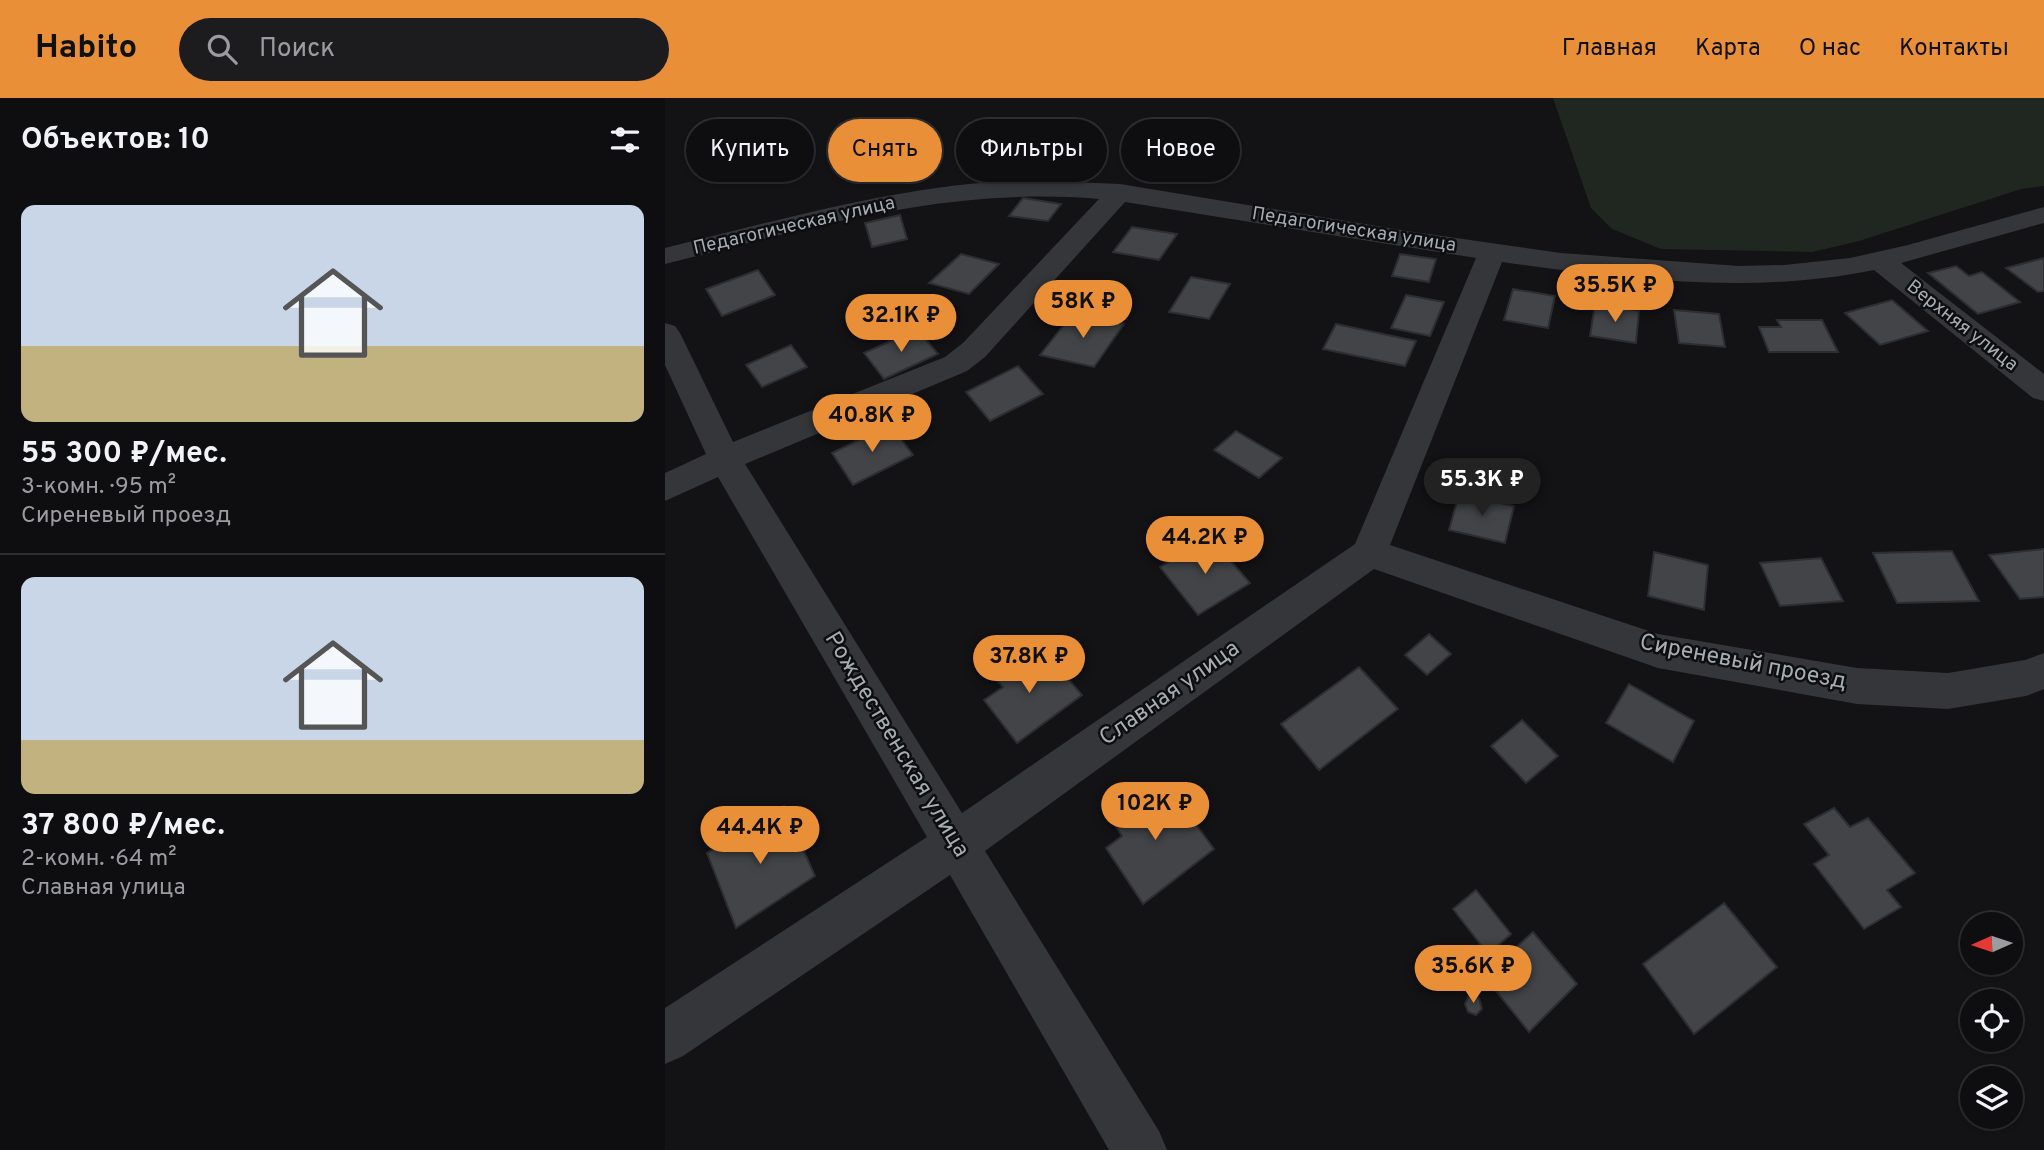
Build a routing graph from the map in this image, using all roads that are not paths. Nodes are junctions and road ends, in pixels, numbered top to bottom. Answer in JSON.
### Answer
{"nodes":[{"id":1,"x":1120,"y":192,"type":"junction"},
{"id":2,"x":2044,"y":215,"type":"edge"},
{"id":3,"x":1492,"y":252,"type":"junction"},
{"id":4,"x":665,"y":257,"type":"edge"},
{"id":5,"x":1880,"y":261,"type":"junction"},
{"id":6,"x":665,"y":333,"type":"edge"},
{"id":7,"x":2044,"y":390,"type":"edge"},
{"id":8,"x":725,"y":459,"type":"junction"},
{"id":9,"x":665,"y":488,"type":"edge"},
{"id":10,"x":1369,"y":553,"type":"junction"},
{"id":11,"x":2044,"y":671,"type":"edge"},
{"id":12,"x":955,"y":845,"type":"junction"},
{"id":13,"x":665,"y":1038,"type":"edge"},
{"id":14,"x":1140,"y":1150,"type":"edge"}],
"edges":[{"from":1,"to":3,"type":"street","name":"Педагогическая улица"},
{"from":1,"to":4,"type":"street","name":"Педагогическая улица"},
{"from":1,"to":8,"type":"street"},
{"from":2,"to":5,"type":"street","name":"Педагогическая улица"},
{"from":3,"to":5,"type":"street","name":"Педагогическая улица"},
{"from":3,"to":10,"type":"street"},
{"from":5,"to":7,"type":"street","name":"Верхняя улица"},
{"from":6,"to":8,"type":"street","name":"Рождественская улица"},
{"from":8,"to":9,"type":"street"},
{"from":8,"to":12,"type":"street","name":"Рождественская улица"},
{"from":10,"to":11,"type":"street","name":"Сиреневый проезд"},
{"from":10,"to":12,"type":"street","name":"Славная улица"},
{"from":12,"to":13,"type":"street","name":"Славная улица"},
{"from":12,"to":14,"type":"street","name":"Рождественская улица"}]}
